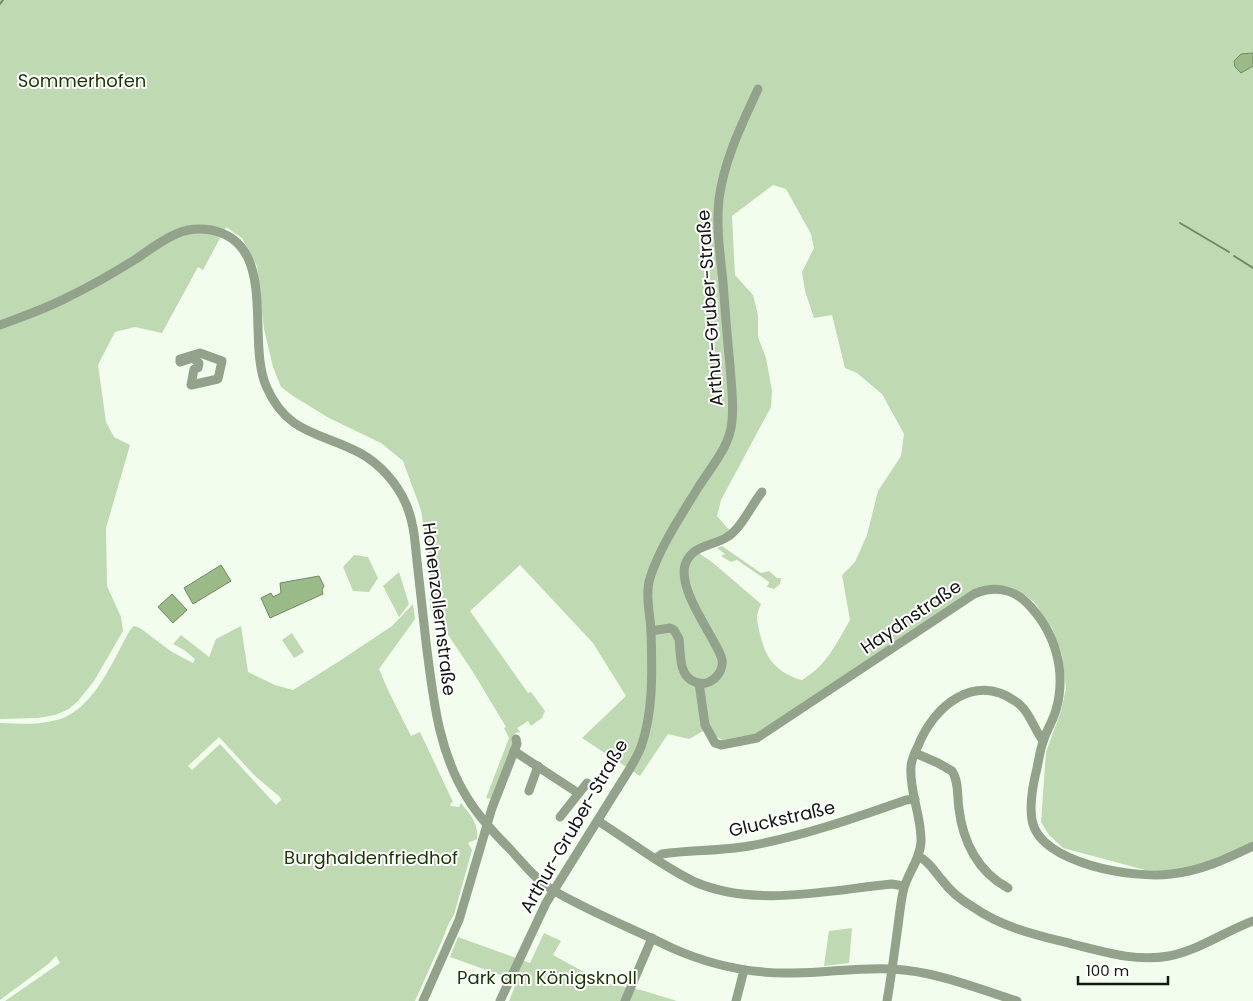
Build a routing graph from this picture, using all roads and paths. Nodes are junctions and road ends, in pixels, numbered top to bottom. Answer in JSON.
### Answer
{"nodes":[{"id":1,"x":758,"y":89,"type":"dead end"},
{"id":2,"x":0,"y":325,"type":"edge"},
{"id":3,"x":191,"y":385,"type":"joint"},
{"id":4,"x":762,"y":492,"type":"dead end"},
{"id":5,"x":651,"y":631,"type":"junction"},
{"id":6,"x":699,"y":684,"type":"junction"},
{"id":7,"x":516,"y":738,"type":"dead end"},
{"id":8,"x":1043,"y":741,"type":"junction"},
{"id":9,"x":514,"y":751,"type":"junction"},
{"id":10,"x":915,"y":753,"type":"junction"},
{"id":11,"x":538,"y":766,"type":"junction"},
{"id":12,"x":587,"y":783,"type":"dead end"},
{"id":13,"x":529,"y":791,"type":"dead end"},
{"id":14,"x":578,"y":793,"type":"junction"},
{"id":15,"x":915,"y":799,"type":"junction"},
{"id":16,"x":560,"y":817,"type":"dead end"},
{"id":17,"x":598,"y":821,"type":"junction"},
{"id":18,"x":488,"y":826,"type":"junction"},
{"id":19,"x":1253,"y":846,"type":"edge"},
{"id":20,"x":918,"y":856,"type":"junction"},
{"id":21,"x":655,"y":858,"type":"junction"},
{"id":22,"x":904,"y":886,"type":"junction"},
{"id":23,"x":1008,"y":888,"type":"dead end"},
{"id":24,"x":554,"y":890,"type":"junction"},
{"id":25,"x":1253,"y":921,"type":"edge"},
{"id":26,"x":652,"y":938,"type":"junction"},
{"id":27,"x":892,"y":969,"type":"junction"},
{"id":28,"x":744,"y":970,"type":"junction"},
{"id":29,"x":423,"y":1001,"type":"edge"},
{"id":30,"x":500,"y":1001,"type":"edge"},
{"id":31,"x":625,"y":1001,"type":"edge"},
{"id":32,"x":736,"y":1001,"type":"edge"},
{"id":33,"x":888,"y":1001,"type":"edge"},
{"id":34,"x":1016,"y":1001,"type":"edge"}],
"edges":[{"from":1,"to":5,"type":"street","name":"Arthur-Gruber-Straße"},
{"from":2,"to":18,"type":"street","name":"Hohenzollernstraße"},
{"from":3,"to":3,"type":"street"},
{"from":4,"to":6,"type":"street"},
{"from":5,"to":6,"type":"street"},
{"from":5,"to":17,"type":"street","name":"Arthur-Gruber-Straße"},
{"from":6,"to":8,"type":"street","name":"Haydnstraße"},
{"from":7,"to":9,"type":"street"},
{"from":8,"to":10,"type":"street"},
{"from":8,"to":19,"type":"street","name":"Haydnstraße"},
{"from":9,"to":11,"type":"street"},
{"from":9,"to":18,"type":"street"},
{"from":10,"to":15,"type":"street"},
{"from":10,"to":23,"type":"street"},
{"from":11,"to":13,"type":"street"},
{"from":11,"to":14,"type":"street"},
{"from":12,"to":14,"type":"street"},
{"from":14,"to":16,"type":"street"},
{"from":15,"to":20,"type":"street"},
{"from":15,"to":21,"type":"street","name":"Gluckstraße"},
{"from":17,"to":21,"type":"street"},
{"from":17,"to":24,"type":"street","name":"Arthur-Gruber-Straße"},
{"from":18,"to":24,"type":"street","name":"Hohenzollernstraße"},
{"from":18,"to":29,"type":"street"},
{"from":20,"to":22,"type":"street"},
{"from":20,"to":25,"type":"street"},
{"from":21,"to":22,"type":"street"},
{"from":22,"to":27,"type":"street"},
{"from":24,"to":26,"type":"street","name":"Hohenzollernstraße"},
{"from":24,"to":30,"type":"street","name":"Arthur-Gruber-Straße"},
{"from":26,"to":28,"type":"street","name":"Hohenzollernstraße"},
{"from":26,"to":31,"type":"street"},
{"from":27,"to":28,"type":"street","name":"Hohenzollernstraße"},
{"from":27,"to":33,"type":"street"},
{"from":27,"to":34,"type":"street","name":"Hohenzollernstraße"},
{"from":28,"to":32,"type":"street"}]}
